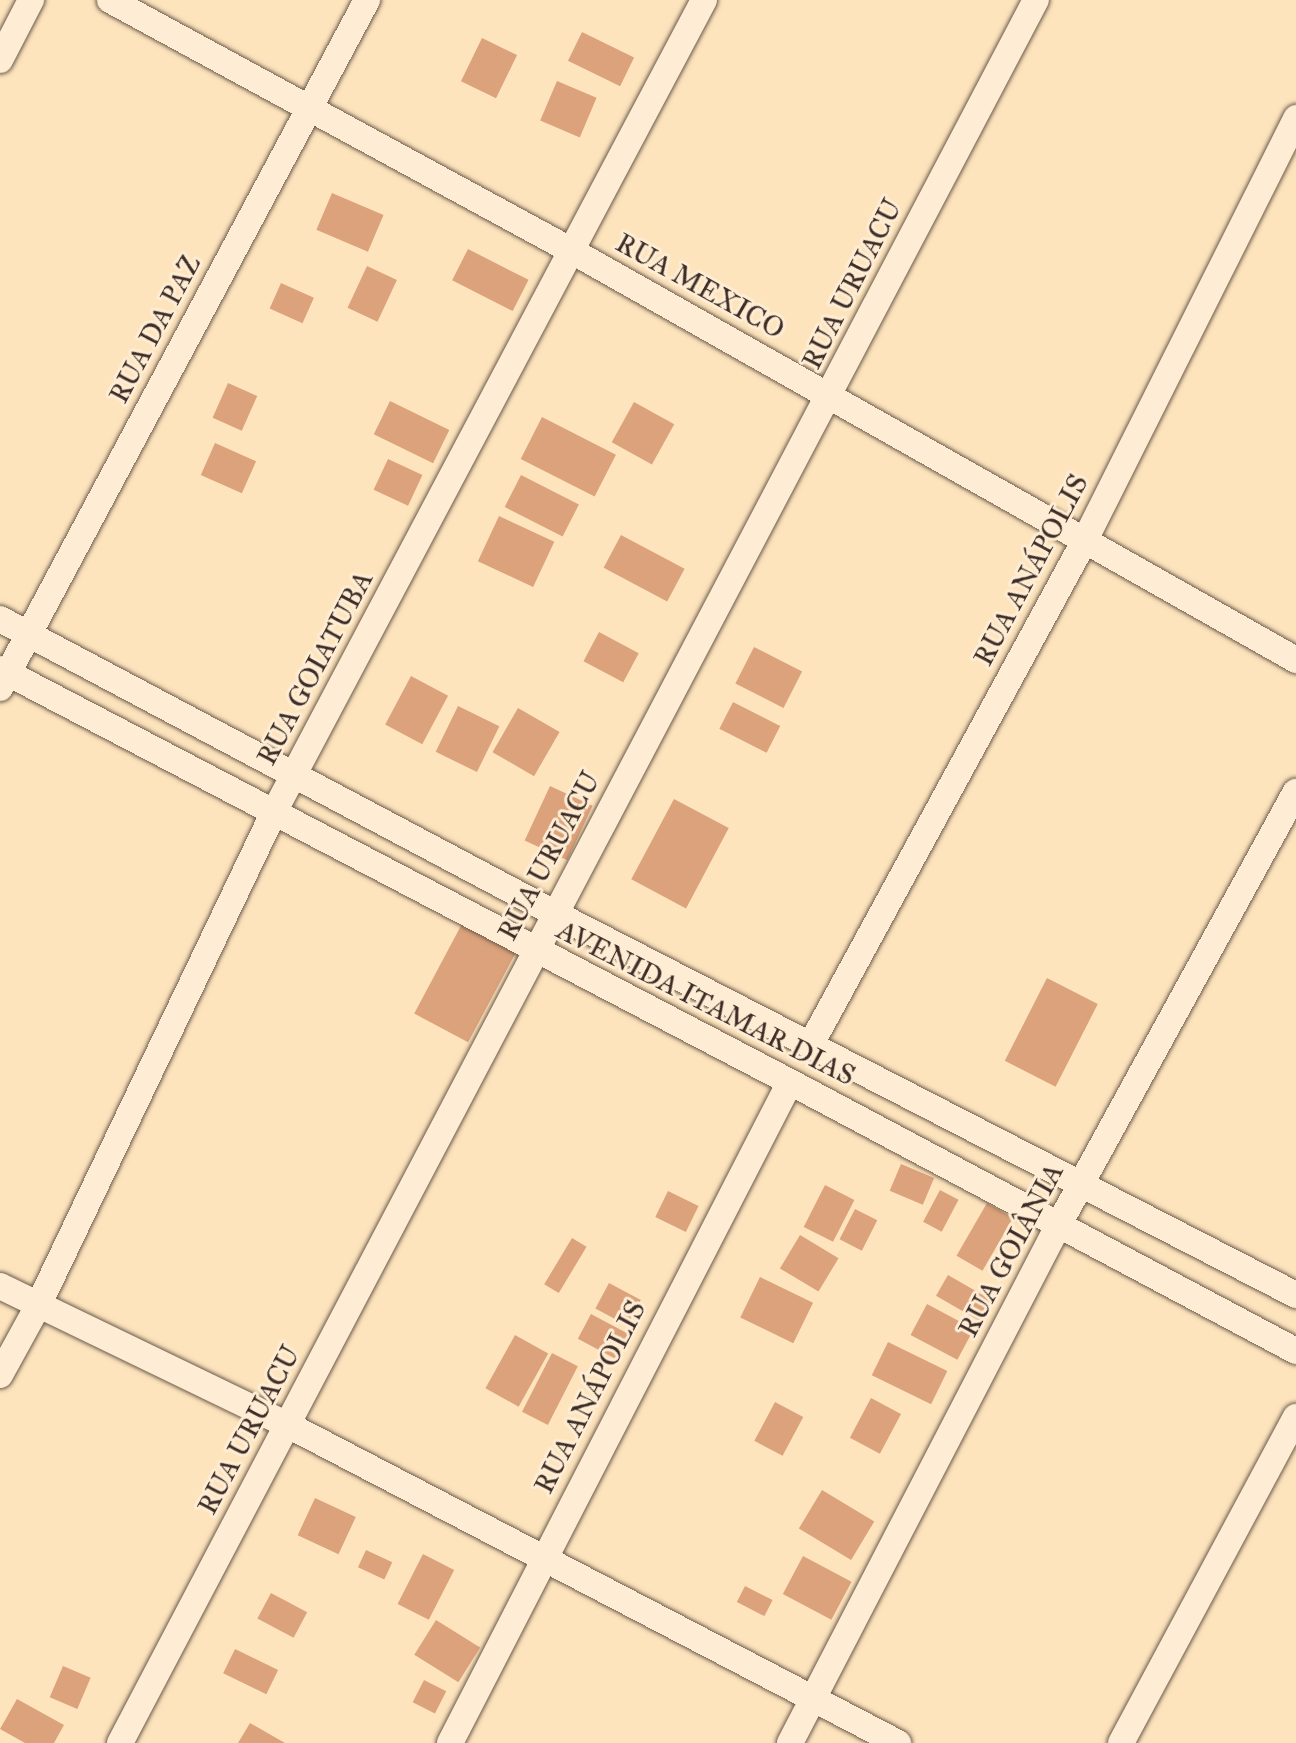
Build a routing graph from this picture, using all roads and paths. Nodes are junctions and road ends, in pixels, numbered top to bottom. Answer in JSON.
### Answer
{"nodes":[{"id":1,"x":31,"y":0,"type":"edge"},
{"id":2,"x":110,"y":0,"type":"edge"},
{"id":3,"x":367,"y":0,"type":"edge"},
{"id":4,"x":704,"y":0,"type":"edge"},
{"id":5,"x":1036,"y":0,"type":"edge"},
{"id":6,"x":0,"y":60,"type":"edge"},
{"id":7,"x":309,"y":110,"type":"junction"},
{"id":8,"x":1296,"y":118,"type":"edge"},
{"id":9,"x":572,"y":251,"type":"junction"},
{"id":10,"x":830,"y":396,"type":"junction"},
{"id":11,"x":1085,"y":540,"type":"junction"},
{"id":12,"x":0,"y":619,"type":"edge"},
{"id":13,"x":28,"y":634,"type":"junction"},
{"id":14,"x":1296,"y":660,"type":"edge"},
{"id":15,"x":2,"y":677,"type":"edge"},
{"id":16,"x":295,"y":775,"type":"junction"},
{"id":17,"x":1296,"y":792,"type":"edge"},
{"id":18,"x":273,"y":814,"type":"junction"},
{"id":19,"x":554,"y":913,"type":"junction"},
{"id":20,"x":535,"y":950,"type":"junction"},
{"id":21,"x":810,"y":1046,"type":"junction"},
{"id":22,"x":790,"y":1082,"type":"junction"},
{"id":23,"x":1081,"y":1185,"type":"junction"},
{"id":24,"x":1058,"y":1226,"type":"junction"},
{"id":25,"x":0,"y":1286,"type":"edge"},
{"id":26,"x":1296,"y":1295,"type":"edge"},
{"id":27,"x":38,"y":1306,"type":"junction"},
{"id":28,"x":1296,"y":1351,"type":"edge"},
{"id":29,"x":0,"y":1375,"type":"edge"},
{"id":30,"x":1296,"y":1417,"type":"edge"},
{"id":31,"x":288,"y":1425,"type":"junction"},
{"id":32,"x":543,"y":1557,"type":"junction"},
{"id":33,"x":813,"y":1700,"type":"junction"},
{"id":34,"x":120,"y":1743,"type":"edge"},
{"id":35,"x":450,"y":1743,"type":"edge"},
{"id":36,"x":790,"y":1743,"type":"edge"},
{"id":37,"x":898,"y":1743,"type":"edge"},
{"id":38,"x":1121,"y":1743,"type":"edge"}],
"edges":[{"from":1,"to":6,"type":"street"},
{"from":2,"to":7,"type":"street","name":"RUA MEXICO"},
{"from":3,"to":7,"type":"street","name":"RUA DA PAZ"},
{"from":4,"to":9,"type":"street","name":"RUA GOIATUBA"},
{"from":5,"to":10,"type":"street","name":"RUA URUACU"},
{"from":7,"to":9,"type":"street","name":"RUA MEXICO"},
{"from":7,"to":13,"type":"street","name":"RUA DA PAZ"},
{"from":8,"to":11,"type":"street","name":"RUA ANÁPOLIS"},
{"from":9,"to":10,"type":"street","name":"RUA MEXICO"},
{"from":9,"to":16,"type":"street","name":"RUA GOIATUBA"},
{"from":10,"to":11,"type":"street","name":"RUA MEXICO"},
{"from":10,"to":19,"type":"street","name":"RUA URUACU"},
{"from":11,"to":14,"type":"street","name":"RUA MEXICO"},
{"from":11,"to":21,"type":"street","name":"RUA ANÁPOLIS"},
{"from":12,"to":13,"type":"street","name":"AVENIDA ITAMAR DIAS"},
{"from":13,"to":15,"type":"street","name":"RUA DA PAZ"},
{"from":13,"to":16,"type":"street","name":"AVENIDA ITAMAR DIAS"},
{"from":15,"to":18,"type":"street","name":"AVENIDA ITAMAR DIAS"},
{"from":16,"to":18,"type":"street","name":"RUA GOIATUBA"},
{"from":16,"to":19,"type":"street","name":"AVENIDA ITAMAR DIAS"},
{"from":17,"to":23,"type":"street","name":"RUA GOIÂNIA"},
{"from":18,"to":20,"type":"street","name":"AVENIDA ITAMAR DIAS"},
{"from":18,"to":27,"type":"street","name":"RUA GOIATUBA"},
{"from":19,"to":20,"type":"street","name":"RUA URUACU"},
{"from":19,"to":21,"type":"street","name":"AVENIDA ITAMAR DIAS"},
{"from":20,"to":22,"type":"street","name":"AVENIDA ITAMAR DIAS"},
{"from":20,"to":31,"type":"street","name":"RUA URUACU"},
{"from":21,"to":23,"type":"street","name":"AVENIDA ITAMAR DIAS"},
{"from":22,"to":24,"type":"street","name":"AVENIDA ITAMAR DIAS"},
{"from":22,"to":32,"type":"street","name":"RUA ANÁPOLIS"},
{"from":23,"to":24,"type":"street","name":"RUA GOIÂNIA"},
{"from":23,"to":26,"type":"street","name":"AVENIDA ITAMAR DIAS"},
{"from":24,"to":28,"type":"street","name":"AVENIDA ITAMAR DIAS"},
{"from":24,"to":33,"type":"street","name":"RUA GOIÂNIA"},
{"from":25,"to":27,"type":"street"},
{"from":27,"to":29,"type":"street","name":"RUA GOIATUBA"},
{"from":27,"to":31,"type":"street"},
{"from":30,"to":38,"type":"street"},
{"from":31,"to":32,"type":"street"},
{"from":31,"to":34,"type":"street","name":"RUA URUACU"},
{"from":32,"to":33,"type":"street"},
{"from":32,"to":35,"type":"street","name":"RUA ANÁPOLIS"},
{"from":33,"to":36,"type":"street","name":"RUA GOIÂNIA"},
{"from":33,"to":37,"type":"street"}]}
